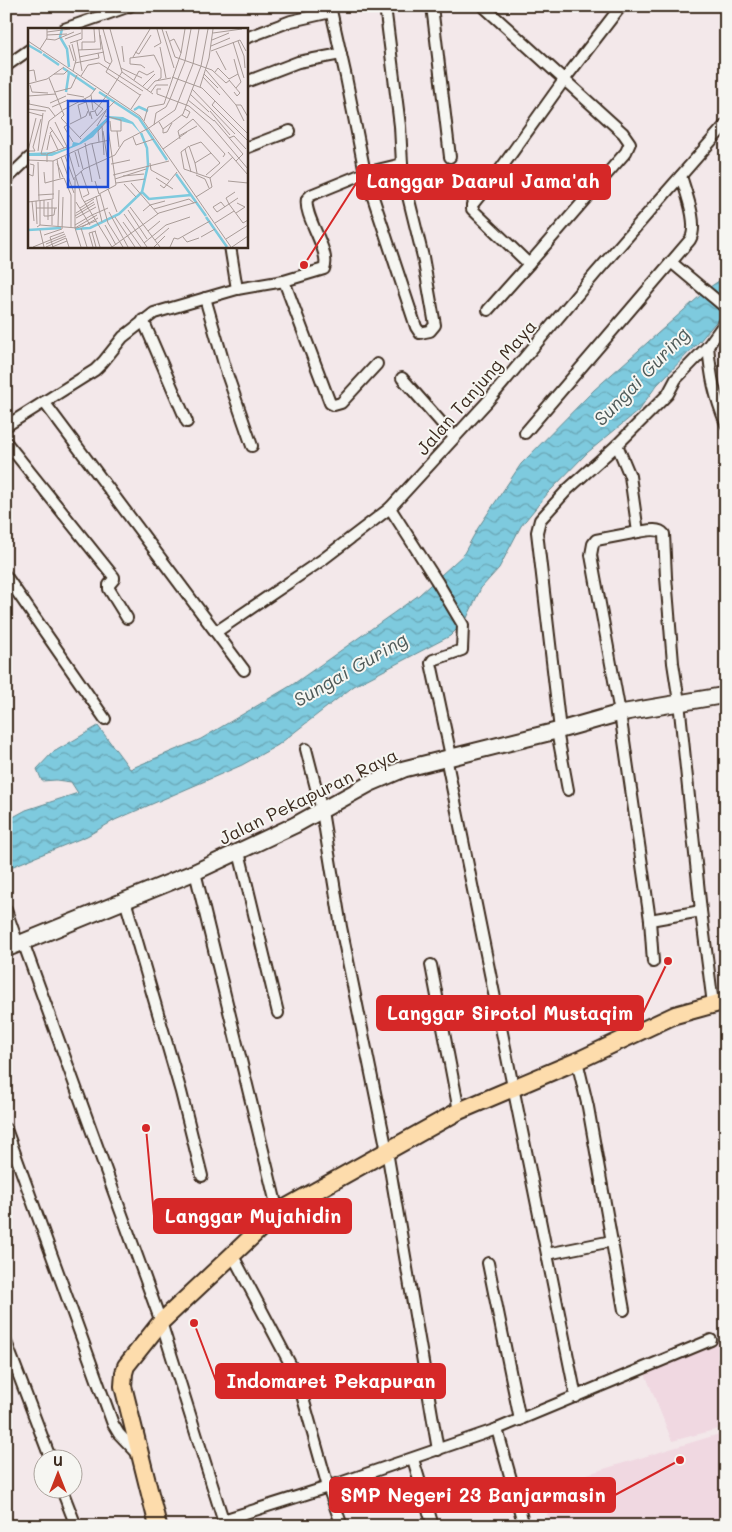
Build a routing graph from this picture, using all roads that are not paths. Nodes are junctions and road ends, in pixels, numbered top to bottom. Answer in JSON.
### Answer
{"nodes":[{"id":1,"x":130,"y":6,"type":"edge"},
{"id":2,"x":385,"y":6,"type":"edge"},
{"id":3,"x":432,"y":6,"type":"edge"},
{"id":4,"x":483,"y":6,"type":"edge"},
{"id":5,"x":621,"y":6,"type":"edge"},
{"id":6,"x":330,"y":9,"type":"edge"},
{"id":7,"x":91,"y":24,"type":"edge"},
{"id":8,"x":69,"y":28,"type":"edge"},
{"id":9,"x":248,"y":37,"type":"edge"},
{"id":10,"x":28,"y":51,"type":"edge"},
{"id":11,"x":341,"y":54,"type":"junction"},
{"id":12,"x":6,"y":66,"type":"edge"},
{"id":13,"x":564,"y":80,"type":"junction"},
{"id":14,"x":248,"y":81,"type":"edge"},
{"id":15,"x":726,"y":124,"type":"edge"},
{"id":16,"x":290,"y":131,"type":"dead end"},
{"id":17,"x":248,"y":147,"type":"edge"},
{"id":18,"x":450,"y":157,"type":"dead end"},
{"id":19,"x":28,"y":159,"type":"edge"},
{"id":20,"x":402,"y":164,"type":"junction"},
{"id":21,"x":365,"y":173,"type":"junction"},
{"id":22,"x":497,"y":174,"type":"junction"},
{"id":23,"x":682,"y":176,"type":"junction"},
{"id":24,"x":6,"y":180,"type":"edge"},
{"id":25,"x":406,"y":188,"type":"junction"},
{"id":26,"x":230,"y":248,"type":"edge"},
{"id":27,"x":671,"y":262,"type":"junction"},
{"id":28,"x":529,"y":264,"type":"junction"},
{"id":29,"x":284,"y":281,"type":"junction"},
{"id":30,"x":237,"y":289,"type":"junction"},
{"id":31,"x":206,"y":298,"type":"junction"},
{"id":32,"x":726,"y":308,"type":"edge"},
{"id":33,"x":488,"y":310,"type":"dead end"},
{"id":34,"x":143,"y":320,"type":"junction"},
{"id":35,"x":726,"y":321,"type":"edge"},
{"id":36,"x":708,"y":346,"type":"junction"},
{"id":37,"x":377,"y":364,"type":"dead end"},
{"id":38,"x":402,"y":378,"type":"dead end"},
{"id":39,"x":44,"y":402,"type":"junction"},
{"id":40,"x":187,"y":422,"type":"dead end"},
{"id":41,"x":726,"y":424,"type":"edge"},
{"id":42,"x":6,"y":426,"type":"edge"},
{"id":43,"x":526,"y":433,"type":"dead end"},
{"id":44,"x":454,"y":438,"type":"junction"},
{"id":45,"x":6,"y":442,"type":"edge"},
{"id":46,"x":617,"y":445,"type":"junction"},
{"id":47,"x":252,"y":446,"type":"dead end"},
{"id":48,"x":390,"y":508,"type":"junction"},
{"id":49,"x":638,"y":532,"type":"junction"},
{"id":50,"x":6,"y":576,"type":"edge"},
{"id":51,"x":127,"y":618,"type":"dead end"},
{"id":52,"x":216,"y":632,"type":"junction"},
{"id":53,"x":244,"y":670,"type":"dead end"},
{"id":54,"x":726,"y":695,"type":"edge"},
{"id":55,"x":680,"y":702,"type":"junction"},
{"id":56,"x":620,"y":713,"type":"junction"},
{"id":57,"x":104,"y":719,"type":"dead end"},
{"id":58,"x":558,"y":731,"type":"junction"},
{"id":59,"x":306,"y":749,"type":"dead end"},
{"id":60,"x":448,"y":757,"type":"junction"},
{"id":61,"x":568,"y":790,"type":"dead end"},
{"id":62,"x":322,"y":811,"type":"junction"},
{"id":63,"x":239,"y":852,"type":"junction"},
{"id":64,"x":195,"y":872,"type":"junction"},
{"id":65,"x":125,"y":900,"type":"junction"},
{"id":66,"x":6,"y":910,"type":"edge"},
{"id":67,"x":701,"y":912,"type":"junction"},
{"id":68,"x":650,"y":920,"type":"junction"},
{"id":69,"x":16,"y":945,"type":"edge"},
{"id":70,"x":653,"y":962,"type":"dead end"},
{"id":71,"x":431,"y":965,"type":"dead end"},
{"id":72,"x":720,"y":1002,"type":"edge"},
{"id":73,"x":278,"y":1013,"type":"dead end"},
{"id":74,"x":577,"y":1061,"type":"junction"},
{"id":75,"x":514,"y":1088,"type":"junction"},
{"id":76,"x":459,"y":1111,"type":"junction"},
{"id":77,"x":6,"y":1129,"type":"edge"},
{"id":78,"x":387,"y":1151,"type":"junction"},
{"id":79,"x":202,"y":1176,"type":"dead end"},
{"id":80,"x":278,"y":1212,"type":"junction"},
{"id":81,"x":612,"y":1241,"type":"junction"},
{"id":82,"x":232,"y":1254,"type":"junction"},
{"id":83,"x":547,"y":1254,"type":"junction"},
{"id":84,"x":488,"y":1263,"type":"dead end"},
{"id":85,"x":624,"y":1310,"type":"dead end"},
{"id":86,"x":161,"y":1322,"type":"junction"},
{"id":87,"x":711,"y":1340,"type":"dead end"},
{"id":88,"x":6,"y":1342,"type":"edge"},
{"id":89,"x":576,"y":1397,"type":"junction"},
{"id":90,"x":520,"y":1420,"type":"junction"},
{"id":91,"x":497,"y":1429,"type":"junction"},
{"id":92,"x":47,"y":1450,"type":"edge"},
{"id":93,"x":438,"y":1450,"type":"junction"},
{"id":94,"x":140,"y":1457,"type":"junction"},
{"id":95,"x":413,"y":1459,"type":"junction"},
{"id":96,"x":328,"y":1488,"type":"junction"},
{"id":97,"x":66,"y":1500,"type":"edge"},
{"id":98,"x":224,"y":1523,"type":"edge"},
{"id":99,"x":76,"y":1526,"type":"edge"},
{"id":100,"x":158,"y":1526,"type":"edge"},
{"id":101,"x":342,"y":1526,"type":"edge"},
{"id":102,"x":433,"y":1526,"type":"edge"},
{"id":103,"x":524,"y":1526,"type":"edge"}],
"edges":[{"from":1,"to":7,"type":"street"},
{"from":2,"to":20,"type":"street"},
{"from":3,"to":18,"type":"street"},
{"from":4,"to":13,"type":"street"},
{"from":5,"to":13,"type":"street"},
{"from":6,"to":9,"type":"street"},
{"from":6,"to":11,"type":"street"},
{"from":7,"to":8,"type":"street"},
{"from":10,"to":12,"type":"street"},
{"from":11,"to":14,"type":"street"},
{"from":11,"to":21,"type":"street"},
{"from":13,"to":22,"type":"street"},
{"from":13,"to":28,"type":"street"},
{"from":15,"to":23,"type":"street","name":"Jalan Tanjung Maya"},
{"from":16,"to":17,"type":"street"},
{"from":19,"to":24,"type":"street"},
{"from":20,"to":21,"type":"street"},
{"from":20,"to":25,"type":"street"},
{"from":21,"to":25,"type":"street"},
{"from":21,"to":29,"type":"street"},
{"from":22,"to":25,"type":"street"},
{"from":22,"to":28,"type":"street"},
{"from":23,"to":27,"type":"street"},
{"from":23,"to":44,"type":"street","name":"Jalan Tanjung Maya"},
{"from":26,"to":30,"type":"street"},
{"from":27,"to":32,"type":"street"},
{"from":27,"to":43,"type":"street"},
{"from":28,"to":33,"type":"street"},
{"from":29,"to":30,"type":"street"},
{"from":29,"to":37,"type":"street"},
{"from":30,"to":31,"type":"street"},
{"from":31,"to":34,"type":"street"},
{"from":31,"to":47,"type":"street"},
{"from":34,"to":39,"type":"street"},
{"from":34,"to":40,"type":"street"},
{"from":35,"to":36,"type":"street"},
{"from":36,"to":41,"type":"street"},
{"from":36,"to":46,"type":"street"},
{"from":38,"to":44,"type":"street"},
{"from":39,"to":42,"type":"street"},
{"from":39,"to":52,"type":"street"},
{"from":44,"to":48,"type":"street","name":"Jalan Tanjung Maya"},
{"from":45,"to":51,"type":"street"},
{"from":46,"to":49,"type":"street"},
{"from":46,"to":58,"type":"street"},
{"from":48,"to":52,"type":"street","name":"Jalan Tanjung Maya"},
{"from":48,"to":60,"type":"street"},
{"from":49,"to":55,"type":"street"},
{"from":49,"to":56,"type":"street"},
{"from":50,"to":57,"type":"street"},
{"from":52,"to":53,"type":"street"},
{"from":54,"to":55,"type":"street","name":"Jalan Pekapuran Raya"},
{"from":55,"to":56,"type":"street","name":"Jalan Pekapuran Raya"},
{"from":55,"to":67,"type":"street"},
{"from":56,"to":58,"type":"street","name":"Jalan Pekapuran Raya"},
{"from":56,"to":68,"type":"street"},
{"from":58,"to":60,"type":"street","name":"Jalan Pekapuran Raya"},
{"from":58,"to":61,"type":"street"},
{"from":59,"to":62,"type":"street"},
{"from":60,"to":62,"type":"street","name":"Jalan Pekapuran Raya"},
{"from":60,"to":75,"type":"street"},
{"from":62,"to":63,"type":"street","name":"Jalan Pekapuran Raya"},
{"from":62,"to":78,"type":"street"},
{"from":63,"to":64,"type":"street","name":"Jalan Pekapuran Raya"},
{"from":63,"to":73,"type":"street"},
{"from":64,"to":65,"type":"street","name":"Jalan Pekapuran Raya"},
{"from":64,"to":80,"type":"street"},
{"from":65,"to":69,"type":"street","name":"Jalan Pekapuran Raya"},
{"from":65,"to":79,"type":"street"},
{"from":66,"to":69,"type":"street"},
{"from":67,"to":68,"type":"street"},
{"from":67,"to":72,"type":"street"},
{"from":68,"to":70,"type":"street"},
{"from":69,"to":86,"type":"street"},
{"from":71,"to":76,"type":"street"},
{"from":72,"to":74,"type":"main road"},
{"from":74,"to":75,"type":"main road"},
{"from":74,"to":81,"type":"street"},
{"from":75,"to":76,"type":"main road"},
{"from":75,"to":83,"type":"street"},
{"from":76,"to":78,"type":"main road"},
{"from":77,"to":94,"type":"street"},
{"from":78,"to":80,"type":"main road"},
{"from":78,"to":93,"type":"street"},
{"from":80,"to":82,"type":"main road"},
{"from":81,"to":83,"type":"street"},
{"from":81,"to":85,"type":"street"},
{"from":82,"to":86,"type":"main road"},
{"from":82,"to":96,"type":"street"},
{"from":83,"to":89,"type":"street"},
{"from":84,"to":90,"type":"street"},
{"from":86,"to":94,"type":"main road"},
{"from":86,"to":98,"type":"street"},
{"from":87,"to":89,"type":"street"},
{"from":88,"to":92,"type":"street"},
{"from":89,"to":90,"type":"street"},
{"from":90,"to":91,"type":"street"},
{"from":91,"to":93,"type":"street"},
{"from":91,"to":103,"type":"street"},
{"from":93,"to":95,"type":"street"},
{"from":94,"to":100,"type":"main road"},
{"from":95,"to":96,"type":"street"},
{"from":95,"to":102,"type":"street"},
{"from":96,"to":98,"type":"street"},
{"from":96,"to":101,"type":"street"},
{"from":97,"to":99,"type":"street"}]}
